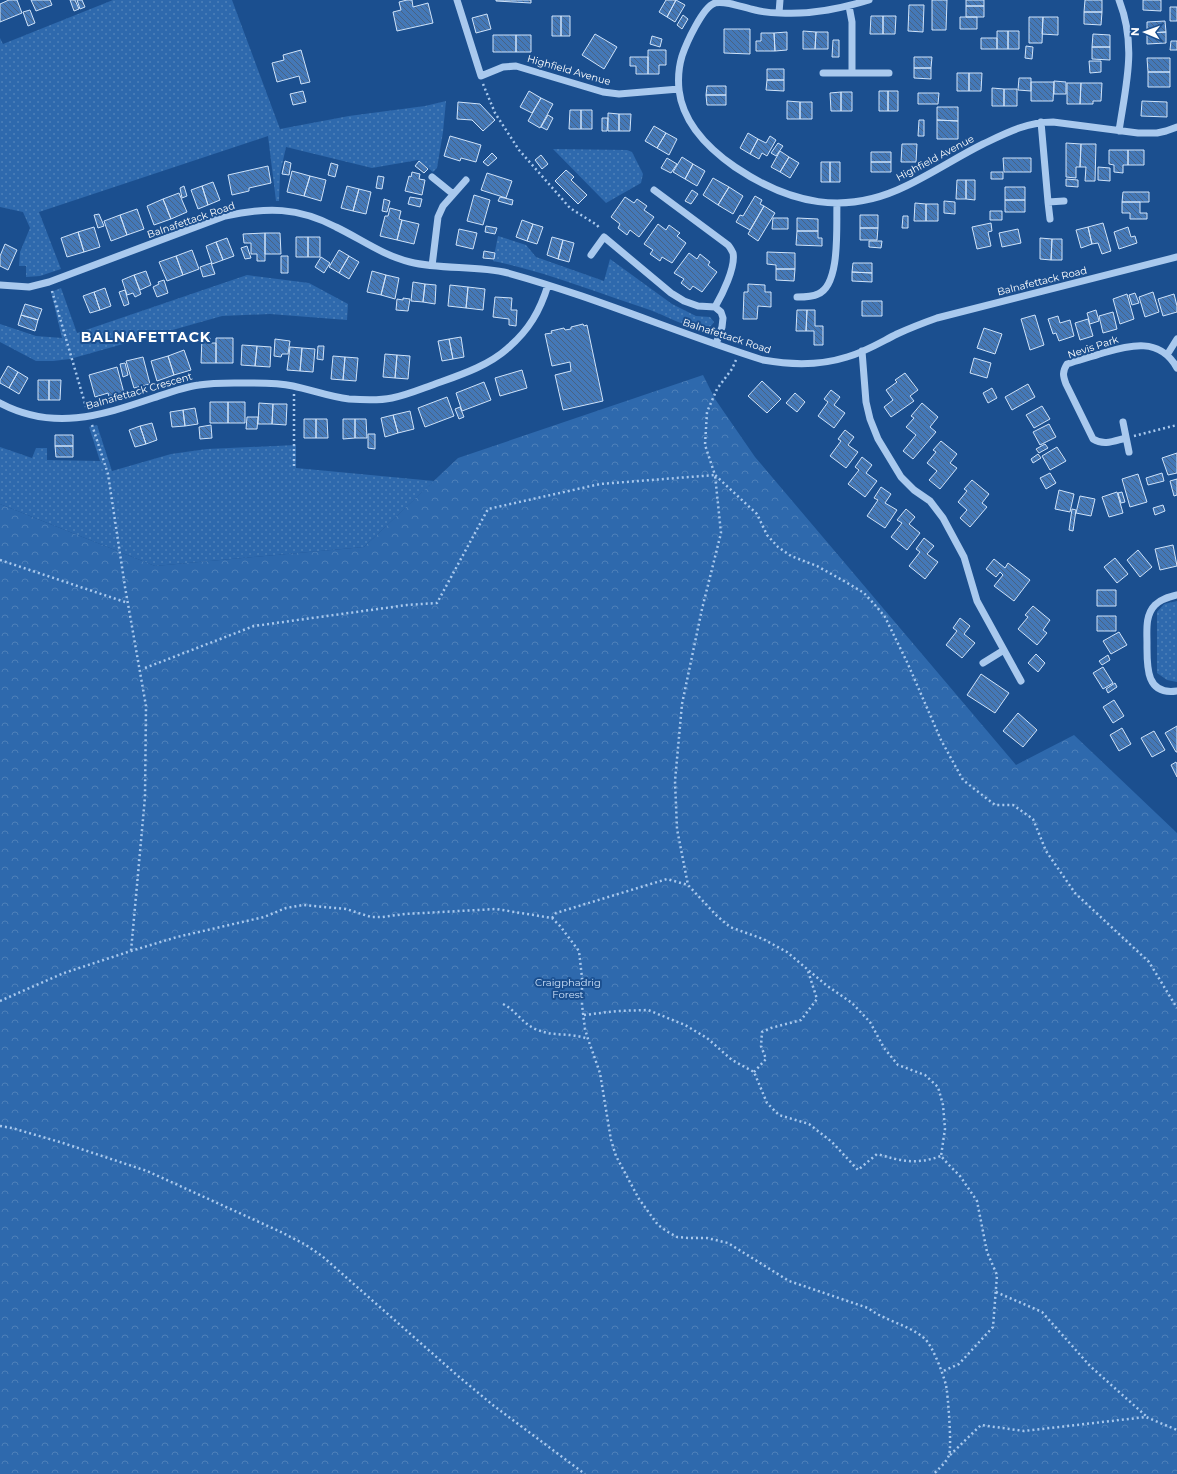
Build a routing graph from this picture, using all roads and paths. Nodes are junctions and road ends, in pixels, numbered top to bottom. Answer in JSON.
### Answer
{"nodes":[{"id":1,"x":457,"y":0,"type":"edge"},
{"id":2,"x":780,"y":0,"type":"edge"},
{"id":3,"x":869,"y":0,"type":"edge"},
{"id":4,"x":1119,"y":0,"type":"edge"},
{"id":5,"x":711,"y":2,"type":"edge"},
{"id":6,"x":849,"y":6,"type":"junction"},
{"id":7,"x":780,"y":13,"type":"junction"},
{"id":8,"x":823,"y":73,"type":"dead end"},
{"id":9,"x":852,"y":73,"type":"junction"},
{"id":10,"x":889,"y":73,"type":"dead end"},
{"id":11,"x":481,"y":76,"type":"junction"},
{"id":12,"x":679,"y":89,"type":"junction"},
{"id":13,"x":1041,"y":122,"type":"junction"},
{"id":14,"x":1177,"y":126,"type":"edge"},
{"id":15,"x":1119,"y":130,"type":"junction"},
{"id":16,"x":432,"y":177,"type":"dead end"},
{"id":17,"x":466,"y":180,"type":"dead end"},
{"id":18,"x":654,"y":190,"type":"dead end"},
{"id":19,"x":453,"y":194,"type":"junction"},
{"id":20,"x":1064,"y":201,"type":"dead end"},
{"id":21,"x":1048,"y":202,"type":"junction"},
{"id":22,"x":837,"y":204,"type":"junction"},
{"id":23,"x":1050,"y":219,"type":"dead end"},
{"id":24,"x":604,"y":237,"type":"junction"},
{"id":25,"x":591,"y":254,"type":"dead end"},
{"id":26,"x":1177,"y":257,"type":"edge"},
{"id":27,"x":432,"y":266,"type":"junction"},
{"id":28,"x":49,"y":282,"type":"junction"},
{"id":29,"x":0,"y":285,"type":"edge"},
{"id":30,"x":548,"y":285,"type":"junction"},
{"id":31,"x":797,"y":297,"type":"dead end"},
{"id":32,"x":715,"y":307,"type":"junction"},
{"id":33,"x":1177,"y":339,"type":"edge"},
{"id":34,"x":716,"y":344,"type":"junction"},
{"id":35,"x":862,"y":351,"type":"junction"},
{"id":36,"x":740,"y":353,"type":"junction"},
{"id":37,"x":1167,"y":355,"type":"junction"},
{"id":38,"x":1177,"y":368,"type":"edge"},
{"id":39,"x":294,"y":386,"type":"junction"},
{"id":40,"x":0,"y":403,"type":"edge"},
{"id":41,"x":90,"y":417,"type":"junction"},
{"id":42,"x":1122,"y":422,"type":"dead end"},
{"id":43,"x":1177,"y":425,"type":"edge"},
{"id":44,"x":1126,"y":438,"type":"junction"},
{"id":45,"x":1129,"y":452,"type":"dead end"},
{"id":46,"x":294,"y":468,"type":"dead end"},
{"id":47,"x":715,"y":475,"type":"junction"},
{"id":48,"x":0,"y":560,"type":"edge"},
{"id":49,"x":1177,"y":595,"type":"edge"},
{"id":50,"x":128,"y":603,"type":"junction"},
{"id":51,"x":1004,"y":650,"type":"junction"},
{"id":52,"x":983,"y":663,"type":"dead end"},
{"id":53,"x":145,"y":668,"type":"dead end"},
{"id":54,"x":1021,"y":681,"type":"dead end"},
{"id":55,"x":1177,"y":691,"type":"edge"},
{"id":56,"x":688,"y":885,"type":"junction"},
{"id":57,"x":552,"y":918,"type":"junction"},
{"id":58,"x":131,"y":952,"type":"junction"},
{"id":59,"x":807,"y":970,"type":"junction"},
{"id":60,"x":0,"y":1001,"type":"edge"},
{"id":61,"x":503,"y":1004,"type":"dead end"},
{"id":62,"x":1177,"y":1008,"type":"edge"},
{"id":63,"x":584,"y":1014,"type":"junction"},
{"id":64,"x":588,"y":1039,"type":"junction"},
{"id":65,"x":754,"y":1072,"type":"junction"},
{"id":66,"x":0,"y":1126,"type":"edge"},
{"id":67,"x":941,"y":1156,"type":"junction"},
{"id":68,"x":996,"y":1292,"type":"junction"},
{"id":69,"x":941,"y":1372,"type":"junction"},
{"id":70,"x":1146,"y":1417,"type":"junction"},
{"id":71,"x":1177,"y":1430,"type":"edge"},
{"id":72,"x":949,"y":1455,"type":"junction"},
{"id":73,"x":585,"y":1474,"type":"edge"},
{"id":74,"x":934,"y":1474,"type":"edge"}],
"edges":[{"from":1,"to":11,"type":"street"},
{"from":2,"to":7,"type":"street"},
{"from":3,"to":6,"type":"street"},
{"from":4,"to":15,"type":"street"},
{"from":5,"to":7,"type":"street"},
{"from":5,"to":12,"type":"street","name":"Highfield Avenue"},
{"from":6,"to":7,"type":"street"},
{"from":6,"to":9,"type":"street"},
{"from":8,"to":9,"type":"street"},
{"from":9,"to":10,"type":"street"},
{"from":11,"to":12,"type":"street","name":"Highfield Avenue"},
{"from":11,"to":24,"type":"path"},
{"from":12,"to":22,"type":"street","name":"Highfield Avenue"},
{"from":13,"to":15,"type":"street","name":"Highfield Avenue"},
{"from":13,"to":21,"type":"street"},
{"from":13,"to":22,"type":"street","name":"Highfield Avenue"},
{"from":14,"to":15,"type":"street","name":"Highfield Avenue"},
{"from":16,"to":19,"type":"street"},
{"from":17,"to":19,"type":"street"},
{"from":18,"to":32,"type":"street"},
{"from":19,"to":27,"type":"street"},
{"from":20,"to":21,"type":"street"},
{"from":21,"to":23,"type":"street"},
{"from":22,"to":31,"type":"street"},
{"from":24,"to":25,"type":"street"},
{"from":24,"to":32,"type":"street"},
{"from":26,"to":35,"type":"street","name":"Balnafettack Road"},
{"from":27,"to":28,"type":"street","name":"Balnafettack Road"},
{"from":27,"to":30,"type":"street","name":"Balnafettack Road"},
{"from":28,"to":29,"type":"street","name":"Balnafettack Road"},
{"from":28,"to":41,"type":"path"},
{"from":30,"to":34,"type":"street","name":"Balnafettack Road"},
{"from":30,"to":39,"type":"street","name":"Balnafettack Crescent"},
{"from":32,"to":34,"type":"street"},
{"from":33,"to":37,"type":"street"},
{"from":34,"to":36,"type":"street","name":"Balnafettack Road"},
{"from":35,"to":36,"type":"street","name":"Balnafettack Road"},
{"from":35,"to":51,"type":"street"},
{"from":36,"to":47,"type":"path"},
{"from":37,"to":38,"type":"street"},
{"from":37,"to":44,"type":"street","name":"Nevis Park"},
{"from":39,"to":41,"type":"street","name":"Balnafettack Crescent"},
{"from":39,"to":46,"type":"path"},
{"from":40,"to":41,"type":"street","name":"Balnafettack Crescent"},
{"from":41,"to":50,"type":"path"},
{"from":42,"to":44,"type":"street"},
{"from":43,"to":44,"type":"path"},
{"from":44,"to":45,"type":"street"},
{"from":47,"to":53,"type":"path"},
{"from":47,"to":56,"type":"path"},
{"from":47,"to":62,"type":"path"},
{"from":48,"to":50,"type":"path"},
{"from":49,"to":55,"type":"street"},
{"from":50,"to":58,"type":"path"},
{"from":51,"to":52,"type":"street"},
{"from":51,"to":54,"type":"street"},
{"from":56,"to":57,"type":"path"},
{"from":56,"to":59,"type":"path"},
{"from":57,"to":58,"type":"path"},
{"from":57,"to":63,"type":"path"},
{"from":58,"to":60,"type":"path"},
{"from":59,"to":65,"type":"path"},
{"from":59,"to":67,"type":"path"},
{"from":61,"to":64,"type":"path"},
{"from":63,"to":64,"type":"path"},
{"from":63,"to":65,"type":"path"},
{"from":64,"to":69,"type":"path"},
{"from":65,"to":67,"type":"path"},
{"from":66,"to":73,"type":"path"},
{"from":67,"to":68,"type":"path"},
{"from":68,"to":69,"type":"path"},
{"from":68,"to":70,"type":"path"},
{"from":69,"to":72,"type":"path"},
{"from":70,"to":71,"type":"path"},
{"from":70,"to":72,"type":"path"},
{"from":72,"to":74,"type":"path"}]}
